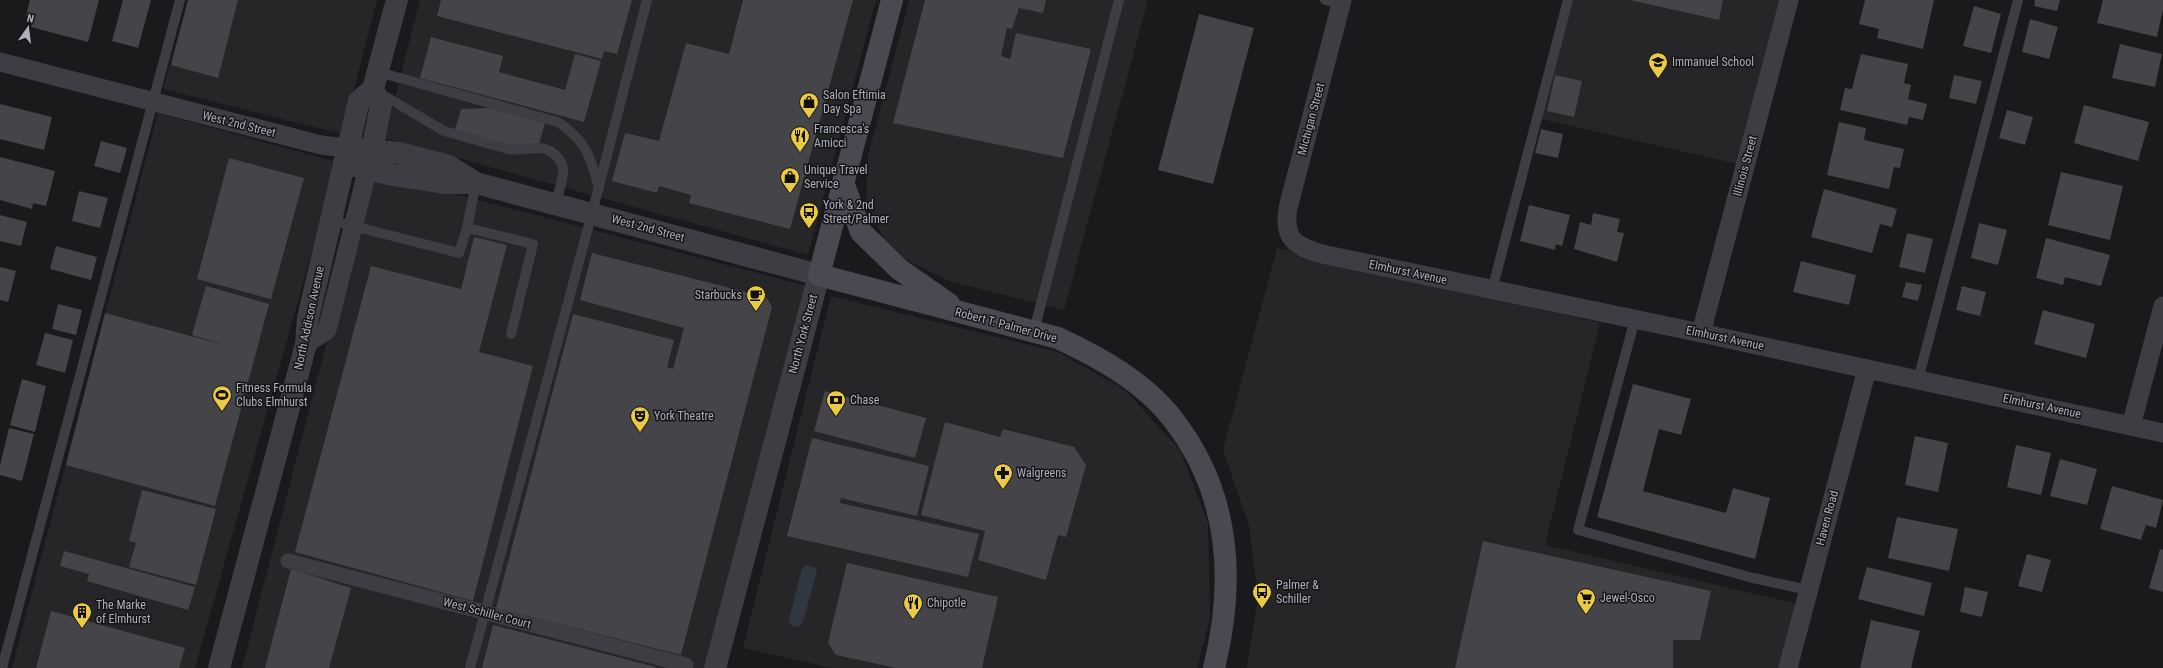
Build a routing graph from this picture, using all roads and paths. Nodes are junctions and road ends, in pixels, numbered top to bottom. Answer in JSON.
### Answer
{"nodes":[{"id":1,"x":180,"y":0,"type":"edge"},
{"id":2,"x":397,"y":0,"type":"edge"},
{"id":3,"x":647,"y":0,"type":"edge"},
{"id":4,"x":892,"y":0,"type":"edge"},
{"id":5,"x":1119,"y":0,"type":"edge"},
{"id":6,"x":1568,"y":0,"type":"edge"},
{"id":7,"x":1789,"y":0,"type":"edge"},
{"id":8,"x":2018,"y":0,"type":"edge"},
{"id":9,"x":1336,"y":1,"type":"edge"},
{"id":10,"x":0,"y":62,"type":"edge"},
{"id":11,"x":376,"y":80,"type":"junction"},
{"id":12,"x":154,"y":102,"type":"junction"},
{"id":13,"x":345,"y":155,"type":"junction"},
{"id":14,"x":370,"y":159,"type":"junction"},
{"id":15,"x":843,"y":182,"type":"junction"},
{"id":16,"x":476,"y":183,"type":"junction"},
{"id":17,"x":599,"y":187,"type":"junction"},
{"id":18,"x":556,"y":203,"type":"junction"},
{"id":19,"x":592,"y":213,"type":"junction"},
{"id":20,"x":330,"y":220,"type":"junction"},
{"id":21,"x":354,"y":226,"type":"junction"},
{"id":22,"x":467,"y":228,"type":"junction"},
{"id":23,"x":1290,"y":237,"type":"joint"},
{"id":24,"x":819,"y":275,"type":"junction"},
{"id":25,"x":1492,"y":290,"type":"junction"},
{"id":26,"x":2163,"y":306,"type":"edge"},
{"id":27,"x":962,"y":312,"type":"junction"},
{"id":28,"x":1635,"y":319,"type":"junction"},
{"id":29,"x":1034,"y":331,"type":"junction"},
{"id":30,"x":1701,"y":333,"type":"junction"},
{"id":31,"x":511,"y":334,"type":"dead end"},
{"id":32,"x":306,"y":344,"type":"junction"},
{"id":33,"x":1867,"y":369,"type":"junction"},
{"id":34,"x":1918,"y":380,"type":"junction"},
{"id":35,"x":2131,"y":426,"type":"junction"},
{"id":36,"x":2163,"y":433,"type":"edge"},
{"id":37,"x":288,"y":561,"type":"dead end"},
{"id":38,"x":1808,"y":590,"type":"junction"},
{"id":39,"x":485,"y":613,"type":"junction"},
{"id":40,"x":686,"y":665,"type":"dead end"},
{"id":41,"x":2,"y":668,"type":"edge"},
{"id":42,"x":219,"y":668,"type":"edge"},
{"id":43,"x":470,"y":668,"type":"edge"},
{"id":44,"x":715,"y":668,"type":"edge"},
{"id":45,"x":1214,"y":668,"type":"edge"},
{"id":46,"x":1788,"y":668,"type":"edge"}],
"edges":[{"from":1,"to":12,"type":"lane"},
{"from":2,"to":11,"type":"street"},
{"from":3,"to":17,"type":"lane"},
{"from":4,"to":15,"type":"main road","name":"North York Street"},
{"from":5,"to":29,"type":"lane"},
{"from":6,"to":25,"type":"lane"},
{"from":7,"to":30,"type":"street","name":"Illinois Street"},
{"from":8,"to":34,"type":"lane"},
{"from":9,"to":23,"type":"street","name":"Michigan Street"},
{"from":10,"to":12,"type":"street","name":"West 2nd Street"},
{"from":11,"to":13,"type":"street","name":"North Addison Avenue"},
{"from":11,"to":14,"type":"street","name":"North Addison Avenue"},
{"from":11,"to":17,"type":"lane"},
{"from":11,"to":18,"type":"lane"},
{"from":12,"to":13,"type":"street","name":"West 2nd Street"},
{"from":12,"to":41,"type":"lane"},
{"from":13,"to":14,"type":"street","name":"West 2nd Street"},
{"from":13,"to":20,"type":"street","name":"North Addison Avenue"},
{"from":14,"to":16,"type":"street","name":"West 2nd Street"},
{"from":14,"to":21,"type":"street","name":"North Addison Avenue"},
{"from":15,"to":24,"type":"main road","name":"North York Street"},
{"from":15,"to":27,"type":"main road"},
{"from":16,"to":18,"type":"street","name":"West 2nd Street"},
{"from":16,"to":22,"type":"lane"},
{"from":17,"to":19,"type":"lane"},
{"from":18,"to":19,"type":"street","name":"West 2nd Street"},
{"from":19,"to":24,"type":"street","name":"West 2nd Street"},
{"from":19,"to":39,"type":"lane"},
{"from":20,"to":21,"type":"lane"},
{"from":20,"to":32,"type":"street","name":"North Addison Avenue"},
{"from":21,"to":22,"type":"lane"},
{"from":21,"to":32,"type":"street","name":"North Addison Avenue"},
{"from":22,"to":31,"type":"lane"},
{"from":23,"to":25,"type":"street","name":"Elmhurst Avenue"},
{"from":24,"to":27,"type":"main road","name":"Robert T. Palmer Drive"},
{"from":24,"to":44,"type":"street","name":"North York Street"},
{"from":25,"to":28,"type":"street","name":"Elmhurst Avenue"},
{"from":26,"to":35,"type":"street"},
{"from":27,"to":29,"type":"main road","name":"Robert T. Palmer Drive"},
{"from":28,"to":30,"type":"street","name":"Elmhurst Avenue"},
{"from":28,"to":38,"type":"lane"},
{"from":29,"to":45,"type":"main road","name":"Robert T. Palmer Drive"},
{"from":30,"to":33,"type":"street","name":"Elmhurst Avenue"},
{"from":32,"to":42,"type":"street","name":"North Addison Avenue"},
{"from":33,"to":34,"type":"street","name":"Elmhurst Avenue"},
{"from":33,"to":38,"type":"street","name":"Haven Road"},
{"from":34,"to":35,"type":"street","name":"Elmhurst Avenue"},
{"from":35,"to":36,"type":"street","name":"Elmhurst Avenue"},
{"from":37,"to":39,"type":"street","name":"West Schiller Court"},
{"from":38,"to":46,"type":"street","name":"Haven Road"},
{"from":39,"to":40,"type":"street","name":"West Schiller Court"},
{"from":39,"to":43,"type":"lane"}]}
